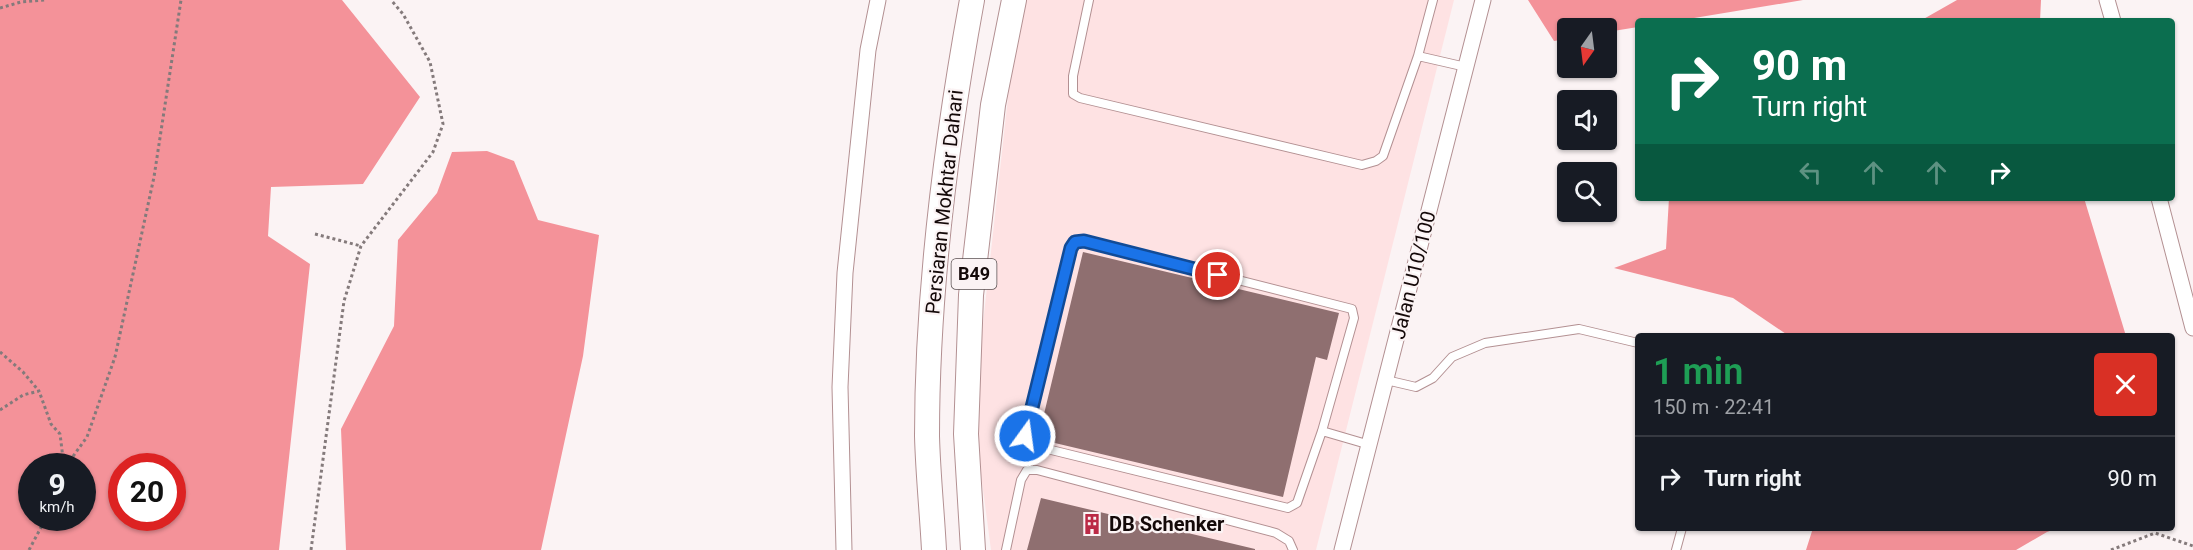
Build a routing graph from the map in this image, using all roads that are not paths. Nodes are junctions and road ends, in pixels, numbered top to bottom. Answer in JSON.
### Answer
{"nodes":[{"id":1,"x":878,"y":0,"type":"edge"},
{"id":2,"x":972,"y":0,"type":"edge"},
{"id":3,"x":1014,"y":0,"type":"edge"},
{"id":4,"x":1089,"y":0,"type":"edge"},
{"id":5,"x":1433,"y":0,"type":"edge"},
{"id":6,"x":1483,"y":0,"type":"edge"},
{"id":7,"x":2107,"y":0,"type":"edge"},
{"id":8,"x":2112,"y":18,"type":"edge"},
{"id":9,"x":1418,"y":56,"type":"junction"},
{"id":10,"x":1466,"y":67,"type":"junction"},
{"id":11,"x":2160,"y":201,"type":"edge"},
{"id":12,"x":2193,"y":328,"type":"edge"},
{"id":13,"x":1635,"y":342,"type":"edge"},
{"id":14,"x":1386,"y":380,"type":"junction"},
{"id":15,"x":1322,"y":431,"type":"junction"},
{"id":16,"x":1370,"y":445,"type":"junction"},
{"id":17,"x":1681,"y":531,"type":"edge"},
{"id":18,"x":844,"y":550,"type":"edge"},
{"id":19,"x":934,"y":550,"type":"edge"},
{"id":20,"x":973,"y":550,"type":"edge"},
{"id":21,"x":1006,"y":550,"type":"edge"},
{"id":22,"x":1293,"y":550,"type":"edge"},
{"id":23,"x":1342,"y":550,"type":"edge"},
{"id":24,"x":1676,"y":550,"type":"edge"}],
"edges":[{"from":1,"to":18,"type":"street"},
{"from":2,"to":19,"type":"main road","name":"Persiaran Mokhtar Dahari","number":"B49"},
{"from":3,"to":20,"type":"main road","name":"Persiaran Mokhtar Dahari","number":"B49"},
{"from":4,"to":9,"type":"lane"},
{"from":5,"to":9,"type":"lane"},
{"from":6,"to":10,"type":"street","name":"Jalan U10/100"},
{"from":7,"to":8,"type":"street"},
{"from":9,"to":10,"type":"lane"},
{"from":10,"to":14,"type":"street","name":"Jalan U10/100"},
{"from":11,"to":12,"type":"street"},
{"from":13,"to":14,"type":"lane"},
{"from":14,"to":16,"type":"street","name":"Jalan U10/100"},
{"from":15,"to":15,"type":"lane"},
{"from":15,"to":16,"type":"lane"},
{"from":16,"to":23,"type":"street","name":"Jalan U10/100"},
{"from":17,"to":24,"type":"lane"},
{"from":21,"to":22,"type":"lane"}]}
